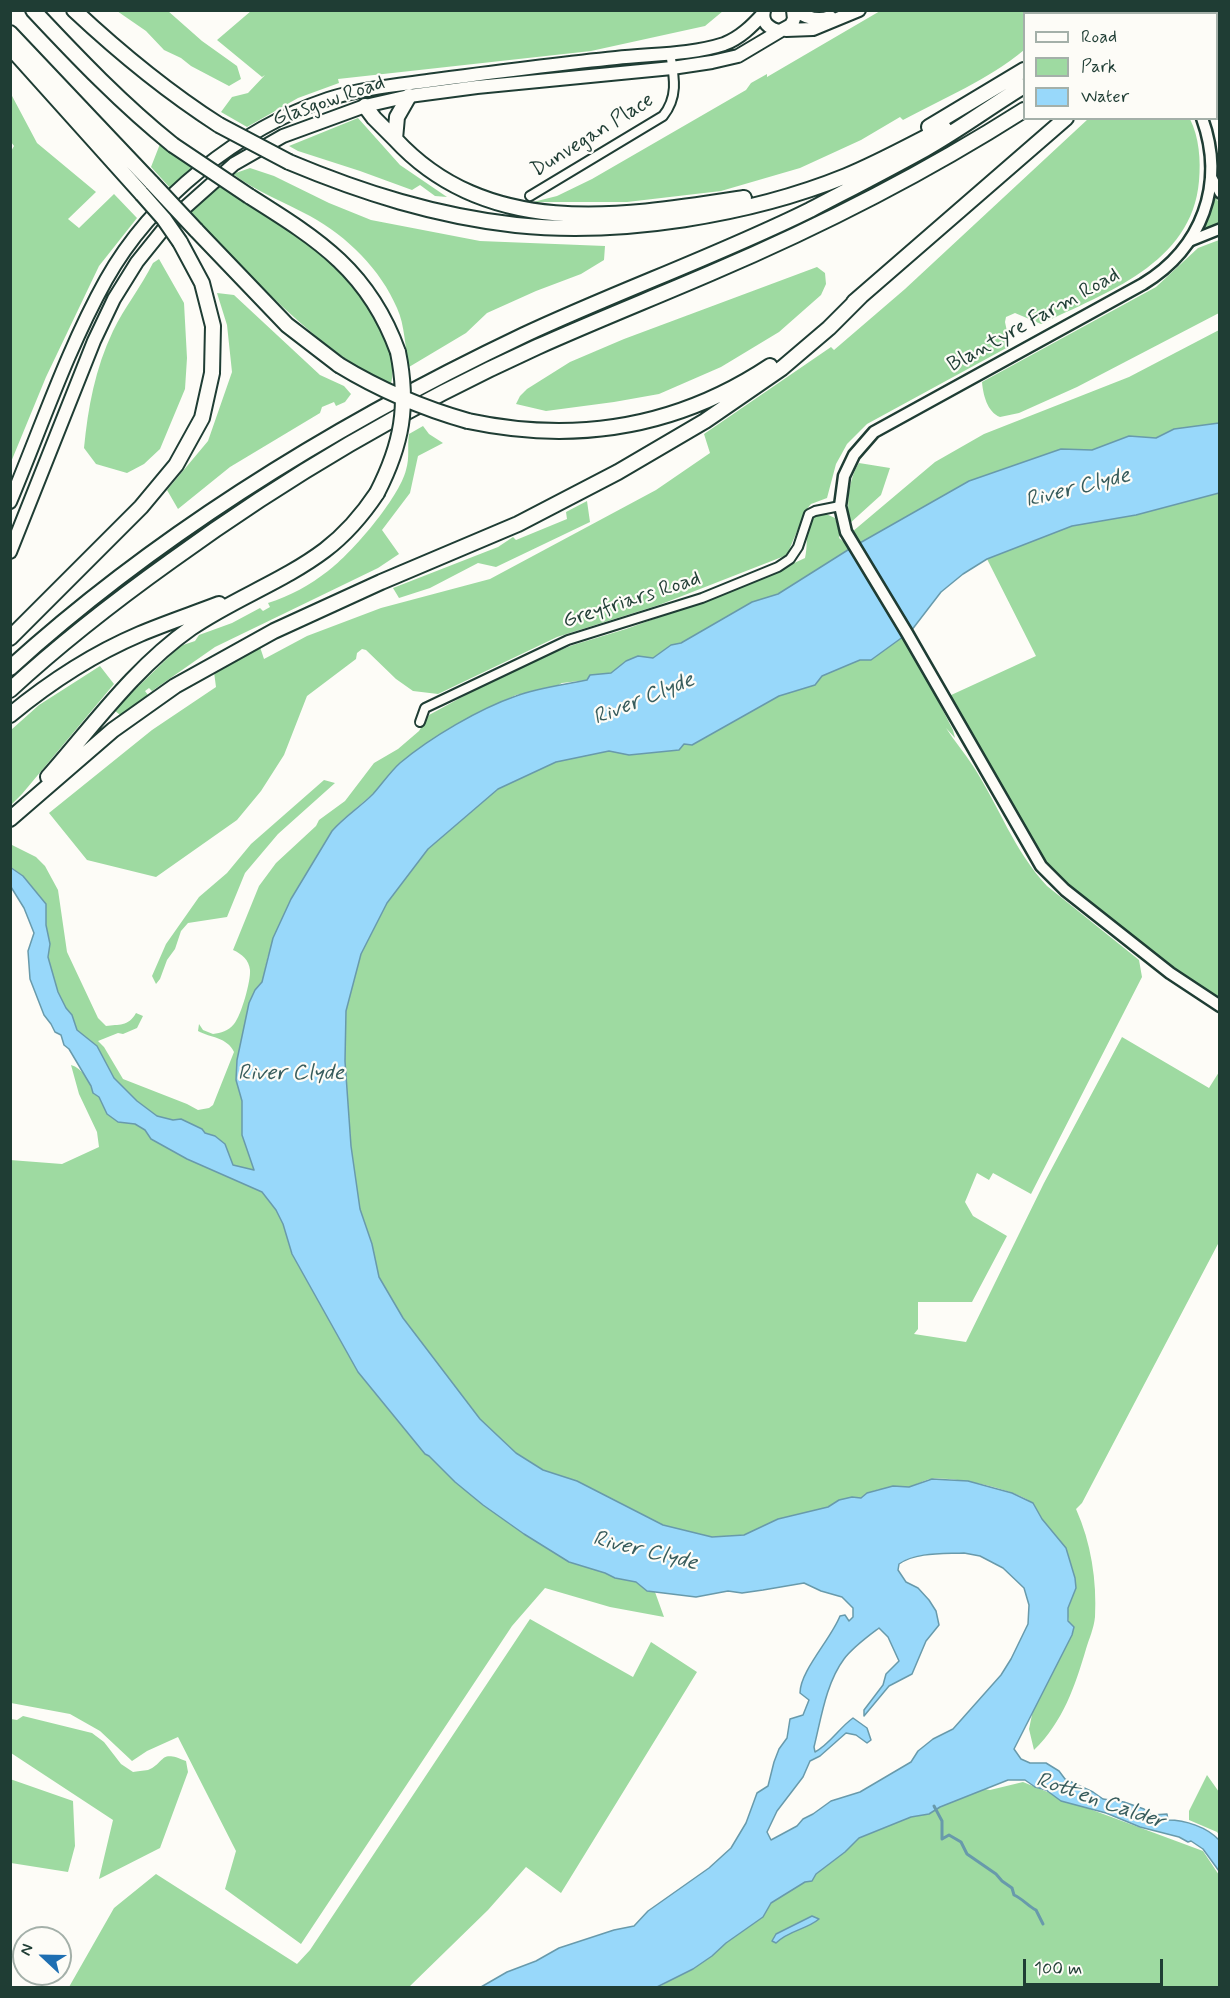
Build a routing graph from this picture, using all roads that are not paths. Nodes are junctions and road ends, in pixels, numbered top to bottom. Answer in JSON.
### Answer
{"nodes":[{"id":1,"x":33,"y":10,"type":"edge"},
{"id":2,"x":74,"y":10,"type":"edge"},
{"id":3,"x":794,"y":10,"type":"edge"},
{"id":4,"x":842,"y":10,"type":"edge"},
{"id":5,"x":859,"y":10,"type":"edge"},
{"id":6,"x":764,"y":12,"type":"edge"},
{"id":7,"x":783,"y":30,"type":"junction"},
{"id":8,"x":10,"y":33,"type":"edge"},
{"id":9,"x":10,"y":47,"type":"edge"},
{"id":10,"x":670,"y":52,"type":"junction"},
{"id":11,"x":672,"y":68,"type":"junction"},
{"id":12,"x":1023,"y":71,"type":"edge"},
{"id":13,"x":1023,"y":87,"type":"edge"},
{"id":14,"x":409,"y":96,"type":"junction"},
{"id":15,"x":365,"y":105,"type":"junction"},
{"id":16,"x":1023,"y":111,"type":"edge"},
{"id":17,"x":281,"y":119,"type":"junction"},
{"id":18,"x":1064,"y":120,"type":"edge"},
{"id":19,"x":1203,"y":120,"type":"edge"},
{"id":20,"x":395,"y":139,"type":"junction"},
{"id":21,"x":1211,"y":176,"type":"junction"},
{"id":22,"x":1220,"y":193,"type":"edge"},
{"id":23,"x":530,"y":196,"type":"dead end"},
{"id":24,"x":744,"y":198,"type":"junction"},
{"id":25,"x":460,"y":215,"type":"junction"},
{"id":26,"x":1220,"y":229,"type":"edge"},
{"id":27,"x":1190,"y":241,"type":"junction"},
{"id":28,"x":861,"y":296,"type":"junction"},
{"id":29,"x":10,"y":502,"type":"edge"},
{"id":30,"x":840,"y":506,"type":"junction"},
{"id":31,"x":10,"y":552,"type":"edge"},
{"id":32,"x":278,"y":578,"type":"junction"},
{"id":33,"x":10,"y":638,"type":"edge"},
{"id":34,"x":10,"y":668,"type":"edge"},
{"id":35,"x":10,"y":690,"type":"edge"},
{"id":36,"x":10,"y":715,"type":"edge"},
{"id":37,"x":420,"y":722,"type":"dead end"},
{"id":38,"x":12,"y":818,"type":"edge"},
{"id":39,"x":1220,"y":1006,"type":"edge"}],
"edges":[{"from":1,"to":32,"type":"highway","bridge":true},
{"from":2,"to":25,"type":"highway","bridge":true},
{"from":3,"to":4,"type":"main road"},
{"from":3,"to":7,"type":"main road"},
{"from":5,"to":7,"type":"main road","name":"Glasgow Road"},
{"from":6,"to":7,"type":"main road"},
{"from":6,"to":10,"type":"main road","name":"Glasgow Road"},
{"from":7,"to":11,"type":"main road","name":"Glasgow Road"},
{"from":8,"to":28,"type":"highway","bridge":true},
{"from":9,"to":33,"type":"highway","bridge":true},
{"from":10,"to":11,"type":"street","name":"Dunvegan Place"},
{"from":10,"to":17,"type":"main road","name":"Glasgow Road"},
{"from":11,"to":14,"type":"main road","name":"Glasgow Road"},
{"from":11,"to":23,"type":"street","name":"Dunvegan Place"},
{"from":12,"to":24,"type":"highway"},
{"from":13,"to":25,"type":"highway"},
{"from":13,"to":34,"type":"highway"},
{"from":14,"to":15,"type":"main road","name":"Glasgow Road"},
{"from":14,"to":20,"type":"highway"},
{"from":15,"to":17,"type":"main road"},
{"from":15,"to":20,"type":"highway"},
{"from":15,"to":31,"type":"main road","name":"Glasgow Road"},
{"from":16,"to":35,"type":"highway"},
{"from":17,"to":29,"type":"main road","name":"Glasgow Road"},
{"from":18,"to":28,"type":"highway"},
{"from":19,"to":21,"type":"main road","name":"Blantyre Farm Road"},
{"from":20,"to":24,"type":"highway"},
{"from":21,"to":22,"type":"street"},
{"from":21,"to":27,"type":"main road","name":"Blantyre Farm Road"},
{"from":24,"to":25,"type":"highway"},
{"from":26,"to":27,"type":"street"},
{"from":27,"to":30,"type":"main road","name":"Blantyre Farm Road"},
{"from":28,"to":38,"type":"highway"},
{"from":30,"to":37,"type":"street","name":"Greyfriars Road"},
{"from":30,"to":39,"type":"main road","name":"Blantyre Farm Road"},
{"from":32,"to":36,"type":"highway"},
{"from":32,"to":38,"type":"highway"}]}
